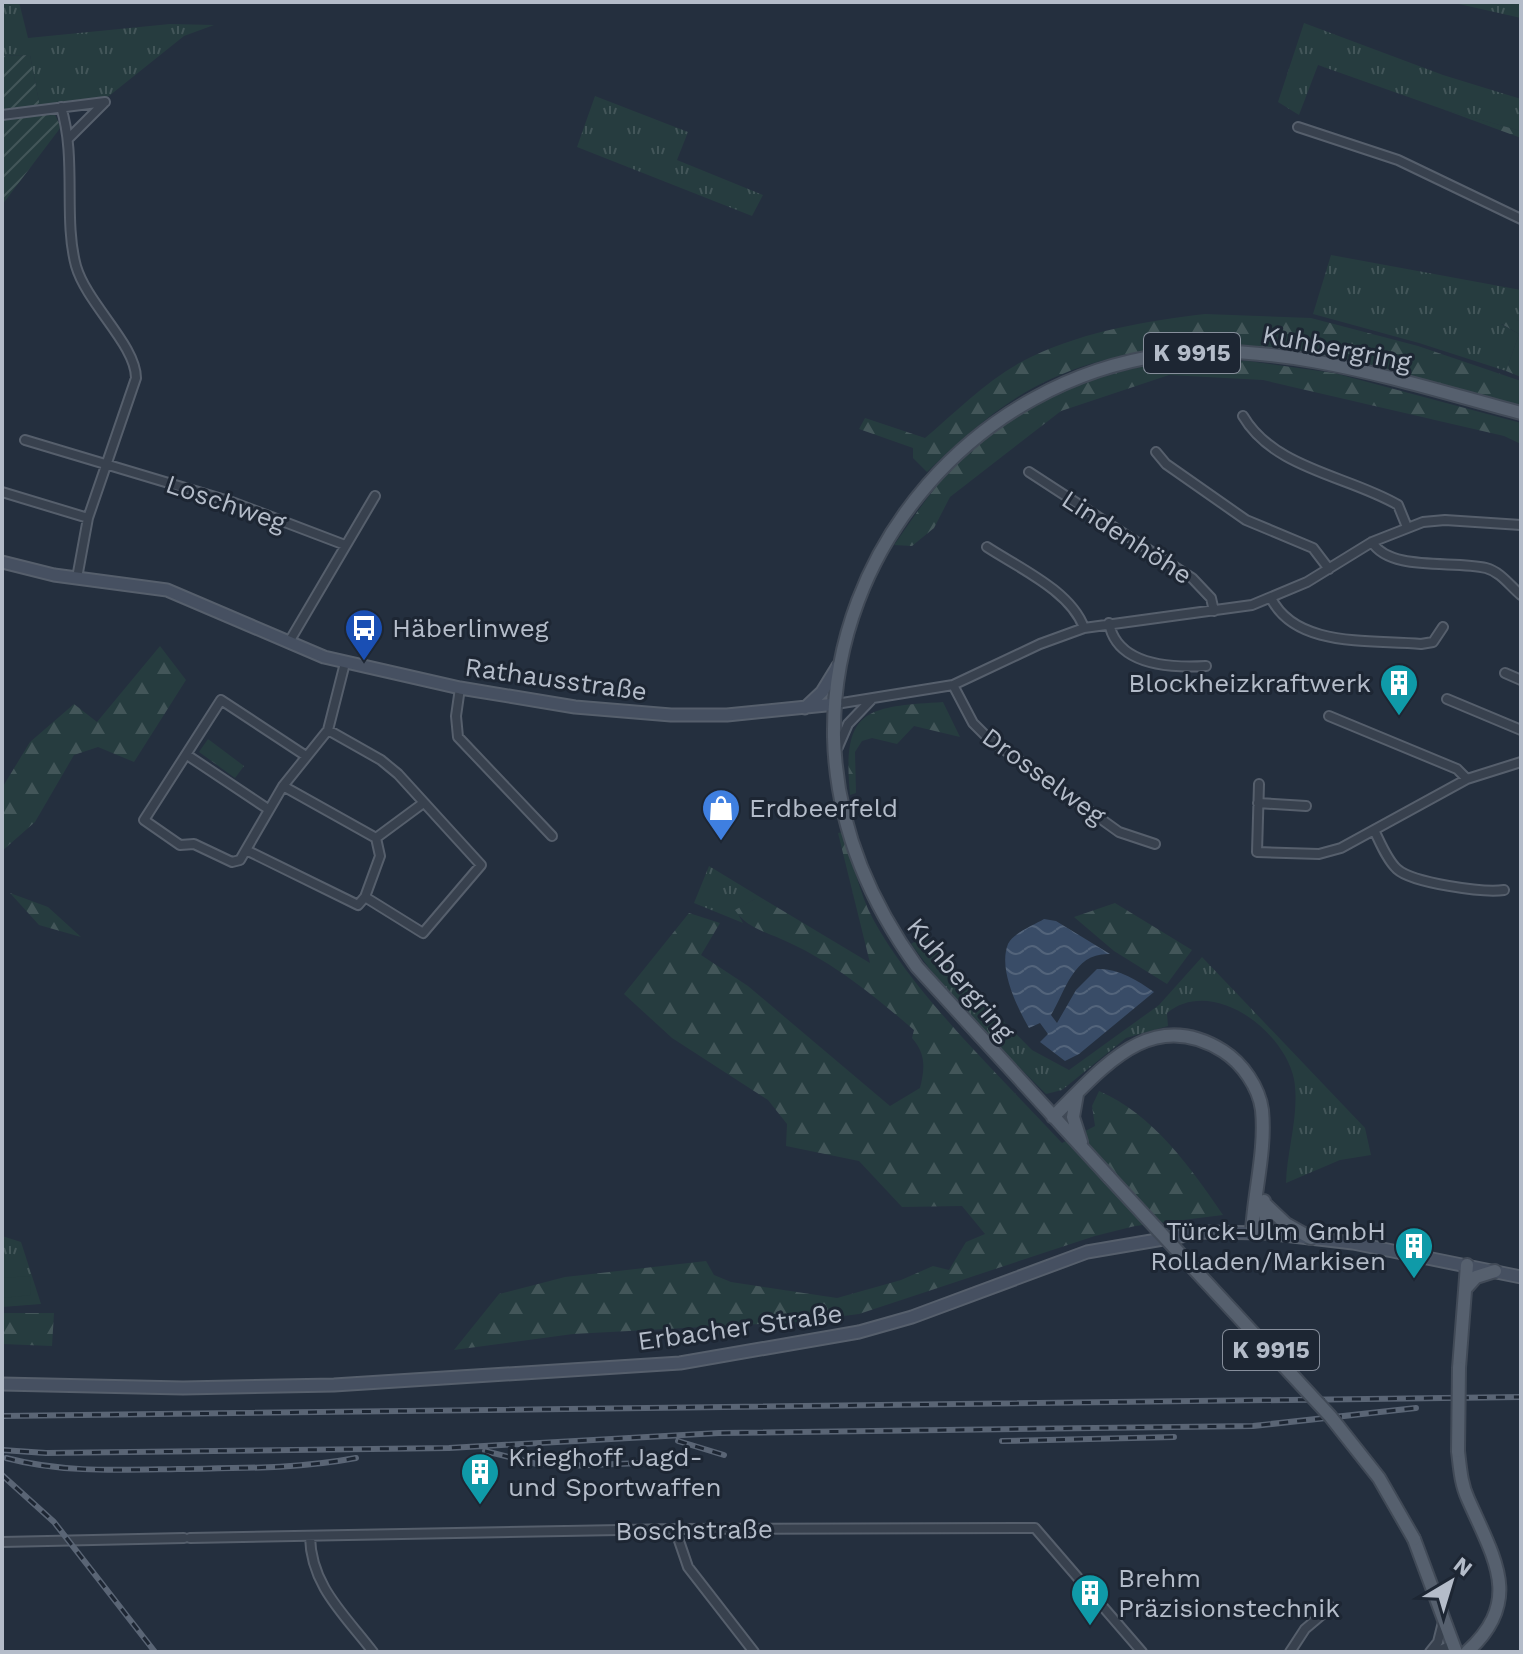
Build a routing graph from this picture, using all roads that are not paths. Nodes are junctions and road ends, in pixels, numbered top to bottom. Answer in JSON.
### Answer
{"nodes":[{"id":1,"x":61,"y":107,"type":"junction"},
{"id":2,"x":2,"y":115,"type":"edge"},
{"id":3,"x":1298,"y":127,"type":"dead end"},
{"id":4,"x":68,"y":139,"type":"junction"},
{"id":5,"x":1521,"y":219,"type":"edge"},
{"id":6,"x":1521,"y":413,"type":"edge"},
{"id":7,"x":1243,"y":416,"type":"dead end"},
{"id":8,"x":25,"y":440,"type":"dead end"},
{"id":9,"x":1156,"y":452,"type":"dead end"},
{"id":10,"x":106,"y":463,"type":"junction"},
{"id":11,"x":1029,"y":472,"type":"dead end"},
{"id":12,"x":2,"y":492,"type":"edge"},
{"id":13,"x":375,"y":496,"type":"dead end"},
{"id":14,"x":88,"y":518,"type":"junction"},
{"id":15,"x":1521,"y":525,"type":"edge"},
{"id":16,"x":1407,"y":527,"type":"junction"},
{"id":17,"x":1372,"y":542,"type":"junction"},
{"id":18,"x":345,"y":545,"type":"junction"},
{"id":19,"x":987,"y":547,"type":"dead end"},
{"id":20,"x":2,"y":562,"type":"edge"},
{"id":21,"x":1329,"y":569,"type":"junction"},
{"id":22,"x":77,"y":578,"type":"junction"},
{"id":23,"x":1521,"y":595,"type":"edge"},
{"id":24,"x":1271,"y":598,"type":"junction"},
{"id":25,"x":1214,"y":611,"type":"junction"},
{"id":26,"x":1109,"y":623,"type":"junction"},
{"id":27,"x":1443,"y":627,"type":"dead end"},
{"id":28,"x":1084,"y":628,"type":"junction"},
{"id":29,"x":289,"y":642,"type":"junction"},
{"id":30,"x":841,"y":661,"type":"junction"},
{"id":31,"x":345,"y":663,"type":"junction"},
{"id":32,"x":1516,"y":665,"type":"dead end"},
{"id":33,"x":1206,"y":666,"type":"dead end"},
{"id":34,"x":1521,"y":680,"type":"edge"},
{"id":35,"x":953,"y":685,"type":"junction"},
{"id":36,"x":460,"y":688,"type":"junction"},
{"id":37,"x":872,"y":699,"type":"junction"},
{"id":38,"x":1447,"y":699,"type":"dead end"},
{"id":39,"x":836,"y":704,"type":"junction"},
{"id":40,"x":804,"y":709,"type":"junction"},
{"id":41,"x":1351,"y":713,"type":"dead end"},
{"id":42,"x":1329,"y":716,"type":"dead end"},
{"id":43,"x":1347,"y":723,"type":"junction"},
{"id":44,"x":328,"y":730,"type":"junction"},
{"id":45,"x":1521,"y":730,"type":"edge"},
{"id":46,"x":187,"y":755,"type":"junction"},
{"id":47,"x":836,"y":755,"type":"junction"},
{"id":48,"x":306,"y":756,"type":"junction"},
{"id":49,"x":1521,"y":762,"type":"edge"},
{"id":50,"x":1467,"y":779,"type":"junction"},
{"id":51,"x":1259,"y":784,"type":"dead end"},
{"id":52,"x":283,"y":786,"type":"junction"},
{"id":53,"x":1258,"y":803,"type":"junction"},
{"id":54,"x":422,"y":804,"type":"junction"},
{"id":55,"x":1306,"y":806,"type":"dead end"},
{"id":56,"x":268,"y":809,"type":"junction"},
{"id":57,"x":1374,"y":830,"type":"junction"},
{"id":58,"x":552,"y":836,"type":"dead end"},
{"id":59,"x":376,"y":838,"type":"junction"},
{"id":60,"x":1155,"y":844,"type":"dead end"},
{"id":61,"x":246,"y":850,"type":"junction"},
{"id":62,"x":1504,"y":890,"type":"dead end"},
{"id":63,"x":365,"y":897,"type":"junction"},
{"id":64,"x":1078,"y":1091,"type":"junction"},
{"id":65,"x":1053,"y":1117,"type":"junction"},
{"id":66,"x":1088,"y":1155,"type":"junction"},
{"id":67,"x":1258,"y":1183,"type":"junction"},
{"id":68,"x":1264,"y":1203,"type":"junction"},
{"id":69,"x":1252,"y":1232,"type":"junction"},
{"id":70,"x":1267,"y":1233,"type":"junction"},
{"id":71,"x":1311,"y":1238,"type":"junction"},
{"id":72,"x":1467,"y":1265,"type":"junction"},
{"id":73,"x":1495,"y":1271,"type":"junction"},
{"id":74,"x":1521,"y":1277,"type":"edge"},
{"id":75,"x":1464,"y":1291,"type":"junction"},
{"id":76,"x":2,"y":1384,"type":"edge"},
{"id":77,"x":675,"y":1529,"type":"junction"},
{"id":78,"x":310,"y":1537,"type":"junction"},
{"id":79,"x":2,"y":1542,"type":"edge"},
{"id":80,"x":1331,"y":1607,"type":"dead end"},
{"id":81,"x":1443,"y":1609,"type":"junction"},
{"id":82,"x":1484,"y":1638,"type":"junction"},
{"id":83,"x":1455,"y":1648,"type":"edge"},
{"id":84,"x":373,"y":1652,"type":"edge"},
{"id":85,"x":754,"y":1652,"type":"edge"},
{"id":86,"x":1142,"y":1652,"type":"edge"},
{"id":87,"x":1290,"y":1652,"type":"edge"},
{"id":88,"x":1430,"y":1652,"type":"edge"},
{"id":89,"x":1436,"y":1652,"type":"edge"},
{"id":90,"x":1467,"y":1652,"type":"edge"},
{"id":91,"x":1473,"y":1652,"type":"edge"}],
"edges":[{"from":1,"to":2,"type":"street"},
{"from":1,"to":4,"type":"street"},
{"from":1,"to":4,"type":"street"},
{"from":3,"to":5,"type":"street"},
{"from":4,"to":10,"type":"street"},
{"from":6,"to":30,"type":"main road","name":"Kuhbergring","number":"K 9915"},
{"from":7,"to":16,"type":"street"},
{"from":8,"to":10,"type":"street","name":"Loschweg"},
{"from":9,"to":21,"type":"street"},
{"from":10,"to":14,"type":"street"},
{"from":10,"to":18,"type":"street","name":"Loschweg"},
{"from":11,"to":25,"type":"street","name":"Lindenhöhe"},
{"from":12,"to":14,"type":"street"},
{"from":13,"to":18,"type":"street"},
{"from":14,"to":22,"type":"street"},
{"from":15,"to":16,"type":"street","name":"Lindenhöhe"},
{"from":16,"to":17,"type":"street","name":"Lindenhöhe"},
{"from":17,"to":21,"type":"street","name":"Lindenhöhe"},
{"from":17,"to":23,"type":"street"},
{"from":18,"to":29,"type":"street"},
{"from":19,"to":28,"type":"street"},
{"from":20,"to":22,"type":"main road","name":"Rathausstraße"},
{"from":21,"to":24,"type":"street","name":"Lindenhöhe"},
{"from":22,"to":29,"type":"main road","name":"Rathausstraße"},
{"from":24,"to":25,"type":"street","name":"Lindenhöhe"},
{"from":24,"to":27,"type":"street"},
{"from":25,"to":26,"type":"street","name":"Lindenhöhe"},
{"from":26,"to":28,"type":"street","name":"Lindenhöhe"},
{"from":26,"to":33,"type":"street"},
{"from":28,"to":35,"type":"street","name":"Lindenhöhe"},
{"from":29,"to":31,"type":"main road","name":"Rathausstraße"},
{"from":30,"to":39,"type":"main road","name":"Kuhbergring","number":"K 9915"},
{"from":30,"to":40,"type":"main road"},
{"from":31,"to":36,"type":"main road","name":"Rathausstraße"},
{"from":31,"to":44,"type":"street"},
{"from":32,"to":34,"type":"street"},
{"from":35,"to":37,"type":"street","name":"Lindenhöhe"},
{"from":35,"to":60,"type":"street","name":"Drosselweg"},
{"from":36,"to":40,"type":"main road","name":"Rathausstraße"},
{"from":36,"to":58,"type":"street"},
{"from":37,"to":39,"type":"street","name":"Lindenhöhe"},
{"from":37,"to":47,"type":"street"},
{"from":38,"to":45,"type":"street"},
{"from":39,"to":40,"type":"main road","name":"Rathausstraße"},
{"from":39,"to":47,"type":"main road","name":"Kuhbergring","number":"K 9915"},
{"from":41,"to":43,"type":"street"},
{"from":42,"to":43,"type":"street"},
{"from":43,"to":50,"type":"street"},
{"from":44,"to":48,"type":"street"},
{"from":44,"to":54,"type":"street"},
{"from":46,"to":48,"type":"street"},
{"from":46,"to":56,"type":"street"},
{"from":46,"to":61,"type":"street"},
{"from":47,"to":65,"type":"main road","name":"Kuhbergring","number":"K 9915"},
{"from":48,"to":52,"type":"street"},
{"from":49,"to":50,"type":"street"},
{"from":50,"to":57,"type":"street"},
{"from":51,"to":53,"type":"street"},
{"from":52,"to":56,"type":"street"},
{"from":52,"to":59,"type":"street"},
{"from":53,"to":55,"type":"street"},
{"from":53,"to":57,"type":"street"},
{"from":54,"to":59,"type":"street"},
{"from":54,"to":63,"type":"street"},
{"from":56,"to":61,"type":"street"},
{"from":57,"to":62,"type":"street"},
{"from":59,"to":63,"type":"street"},
{"from":61,"to":63,"type":"street"},
{"from":64,"to":65,"type":"main road"},
{"from":64,"to":66,"type":"main road"},
{"from":64,"to":67,"type":"main road"},
{"from":65,"to":66,"type":"main road","name":"Kuhbergring","number":"K 9915"},
{"from":66,"to":81,"type":"main road","name":"Kuhbergring","number":"K 9915","bridge":true},
{"from":67,"to":68,"type":"main road"},
{"from":67,"to":69,"type":"main road"},
{"from":68,"to":70,"type":"main road"},
{"from":68,"to":71,"type":"main road"},
{"from":69,"to":70,"type":"main road","name":"Erbacher Straße"},
{"from":69,"to":76,"type":"main road","name":"Erbacher Straße"},
{"from":70,"to":71,"type":"main road","name":"Erbacher Straße"},
{"from":71,"to":72,"type":"main road","name":"Erbacher Straße"},
{"from":72,"to":73,"type":"main road","name":"Erbacher Straße"},
{"from":72,"to":75,"type":"main road"},
{"from":73,"to":74,"type":"main road","name":"Erbacher Straße"},
{"from":73,"to":75,"type":"main road"},
{"from":75,"to":82,"type":"main road","bridge":true},
{"from":77,"to":78,"type":"street","name":"Boschstraße"},
{"from":77,"to":85,"type":"street"},
{"from":77,"to":86,"type":"street","name":"Boschstraße"},
{"from":78,"to":79,"type":"street","name":"Boschstraße"},
{"from":78,"to":84,"type":"street"},
{"from":80,"to":87,"type":"street"},
{"from":81,"to":83,"type":"main road"},
{"from":81,"to":88,"type":"street"},
{"from":82,"to":83,"type":"main road"},
{"from":82,"to":90,"type":"main road"},
{"from":82,"to":91,"type":"main road"},
{"from":83,"to":89,"type":"street"}]}
